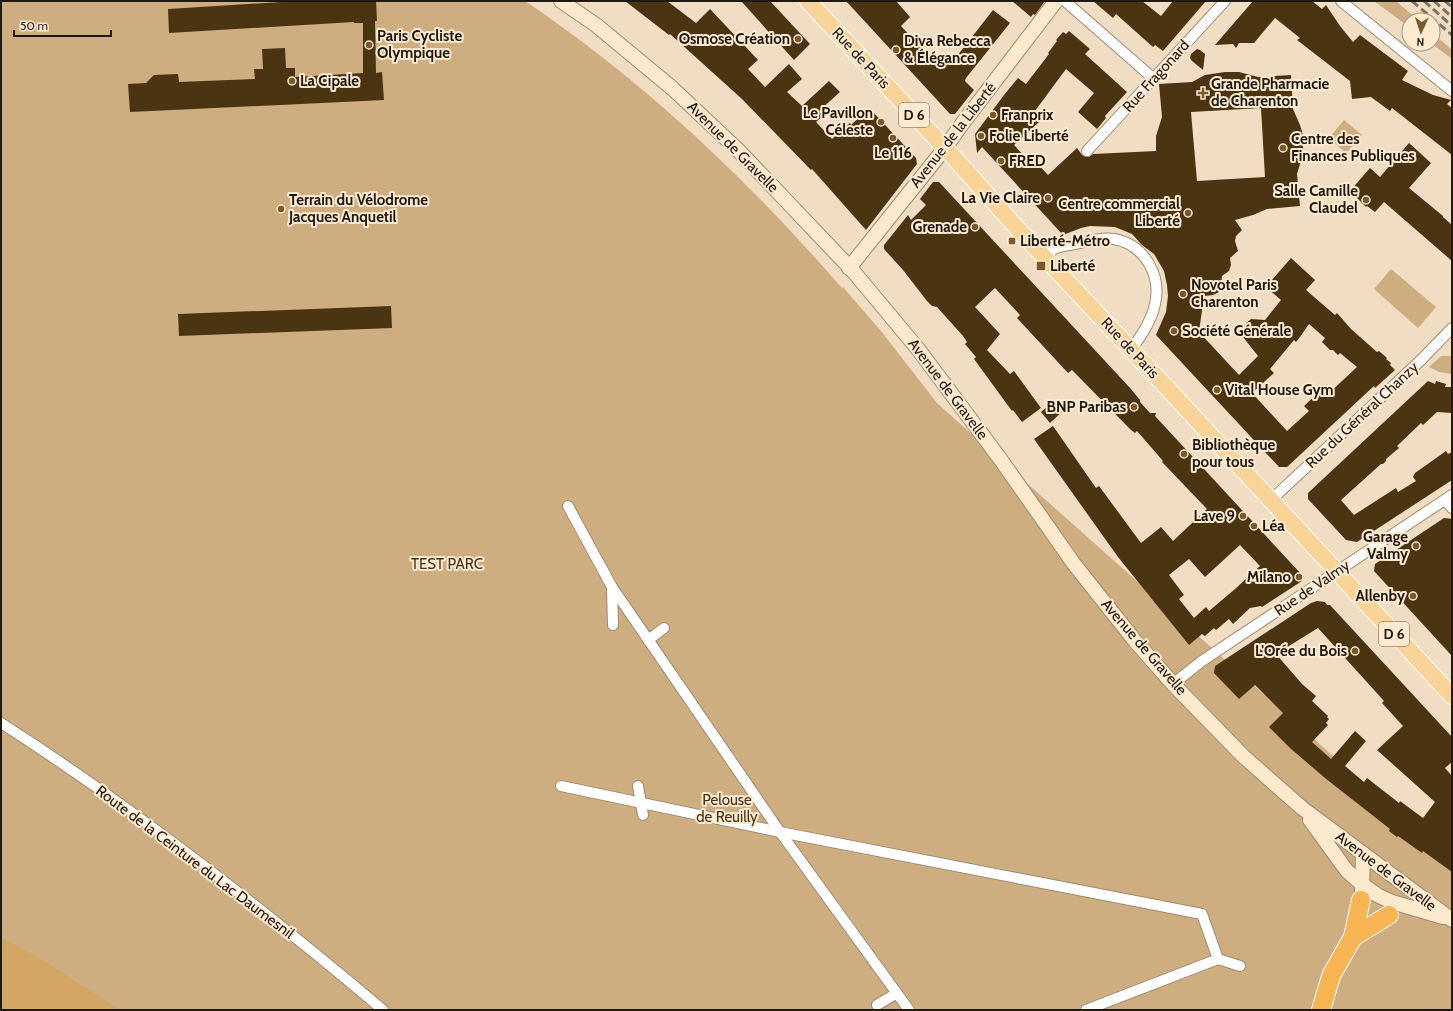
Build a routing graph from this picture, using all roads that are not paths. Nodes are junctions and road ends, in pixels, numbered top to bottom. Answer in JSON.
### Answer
{"nodes":[{"id":1,"x":561,"y":1,"type":"edge"},
{"id":2,"x":808,"y":1,"type":"edge"},
{"id":3,"x":1056,"y":1,"type":"edge"},
{"id":4,"x":1065,"y":1,"type":"edge"},
{"id":5,"x":1225,"y":1,"type":"edge"},
{"id":6,"x":1341,"y":1,"type":"edge"},
{"id":7,"x":1154,"y":79,"type":"junction"},
{"id":8,"x":1452,"y":92,"type":"edge"},
{"id":9,"x":945,"y":148,"type":"junction"},
{"id":10,"x":1087,"y":151,"type":"dead end"},
{"id":11,"x":1044,"y":257,"type":"junction"},
{"id":12,"x":849,"y":268,"type":"junction"},
{"id":13,"x":1450,"y":335,"type":"edge"},
{"id":14,"x":1131,"y":350,"type":"junction"},
{"id":15,"x":1448,"y":498,"type":"edge"},
{"id":16,"x":1271,"y":500,"type":"junction"},
{"id":17,"x":568,"y":506,"type":"dead end"},
{"id":18,"x":1452,"y":508,"type":"edge"},
{"id":19,"x":1336,"y":572,"type":"junction"},
{"id":20,"x":612,"y":587,"type":"junction"},
{"id":21,"x":613,"y":625,"type":"dead end"},
{"id":22,"x":664,"y":628,"type":"dead end"},
{"id":23,"x":648,"y":640,"type":"junction"},
{"id":24,"x":1173,"y":684,"type":"junction"},
{"id":25,"x":1452,"y":696,"type":"edge"},
{"id":26,"x":1,"y":723,"type":"edge"},
{"id":27,"x":562,"y":786,"type":"dead end"},
{"id":28,"x":638,"y":786,"type":"dead end"},
{"id":29,"x":641,"y":803,"type":"junction"},
{"id":30,"x":1302,"y":808,"type":"junction"},
{"id":31,"x":643,"y":815,"type":"dead end"},
{"id":32,"x":780,"y":832,"type":"junction"},
{"id":33,"x":1363,"y":854,"type":"junction"},
{"id":34,"x":1362,"y":892,"type":"junction"},
{"id":35,"x":1396,"y":910,"type":"junction"},
{"id":36,"x":1452,"y":920,"type":"edge"},
{"id":37,"x":1353,"y":937,"type":"junction"},
{"id":38,"x":1218,"y":959,"type":"junction"},
{"id":39,"x":1240,"y":966,"type":"dead end"},
{"id":40,"x":897,"y":993,"type":"junction"},
{"id":41,"x":877,"y":1005,"type":"dead end"},
{"id":42,"x":383,"y":1010,"type":"edge"},
{"id":43,"x":909,"y":1010,"type":"edge"},
{"id":44,"x":1086,"y":1010,"type":"edge"},
{"id":45,"x":1321,"y":1010,"type":"edge"}],
"edges":[{"from":1,"to":12,"type":"street","name":"Avenue de Gravelle"},
{"from":2,"to":9,"type":"main road","name":"Rue de Paris","number":"D 6"},
{"from":3,"to":9,"type":"street","name":"Avenue de la Liberté"},
{"from":4,"to":7,"type":"street"},
{"from":5,"to":7,"type":"street","name":"Rue Fragonard"},
{"from":6,"to":8,"type":"street"},
{"from":7,"to":10,"type":"street","name":"Rue Fragonard"},
{"from":9,"to":11,"type":"main road","name":"Rue de Paris","number":"D 6"},
{"from":9,"to":12,"type":"street","name":"Avenue de la Liberté"},
{"from":11,"to":14,"type":"main road","name":"Rue de Paris","number":"D 6"},
{"from":11,"to":14,"type":"street"},
{"from":12,"to":24,"type":"street","name":"Avenue de Gravelle"},
{"from":13,"to":16,"type":"street","name":"Rue du Général Chanzy"},
{"from":14,"to":16,"type":"main road","name":"Rue de Paris","number":"D 6"},
{"from":15,"to":18,"type":"street"},
{"from":15,"to":19,"type":"street","name":"Rue de Valmy"},
{"from":16,"to":19,"type":"main road","name":"Rue de Paris","number":"D 6"},
{"from":17,"to":20,"type":"street"},
{"from":19,"to":24,"type":"street","name":"Rue de Valmy"},
{"from":19,"to":25,"type":"main road","name":"Rue de Paris","number":"D 6"},
{"from":20,"to":21,"type":"street"},
{"from":20,"to":23,"type":"street"},
{"from":22,"to":23,"type":"street"},
{"from":23,"to":32,"type":"street"},
{"from":24,"to":30,"type":"street","name":"Avenue de Gravelle"},
{"from":26,"to":42,"type":"street","name":"Route de la Ceinture du Lac Daumesnil"},
{"from":27,"to":29,"type":"street"},
{"from":28,"to":29,"type":"street"},
{"from":29,"to":31,"type":"street"},
{"from":29,"to":32,"type":"street"},
{"from":30,"to":33,"type":"street","name":"Avenue de Gravelle"},
{"from":30,"to":34,"type":"street","name":"Avenue de Gravelle"},
{"from":32,"to":38,"type":"street"},
{"from":32,"to":40,"type":"street"},
{"from":33,"to":34,"type":"street"},
{"from":33,"to":36,"type":"street","name":"Avenue de Gravelle"},
{"from":34,"to":35,"type":"street","name":"Avenue de Gravelle"},
{"from":34,"to":37,"type":"highway"},
{"from":35,"to":36,"type":"street","name":"Avenue de Gravelle"},
{"from":35,"to":37,"type":"highway"},
{"from":37,"to":45,"type":"highway"},
{"from":38,"to":39,"type":"street"},
{"from":38,"to":44,"type":"street"},
{"from":40,"to":41,"type":"street"},
{"from":40,"to":43,"type":"street"}]}
